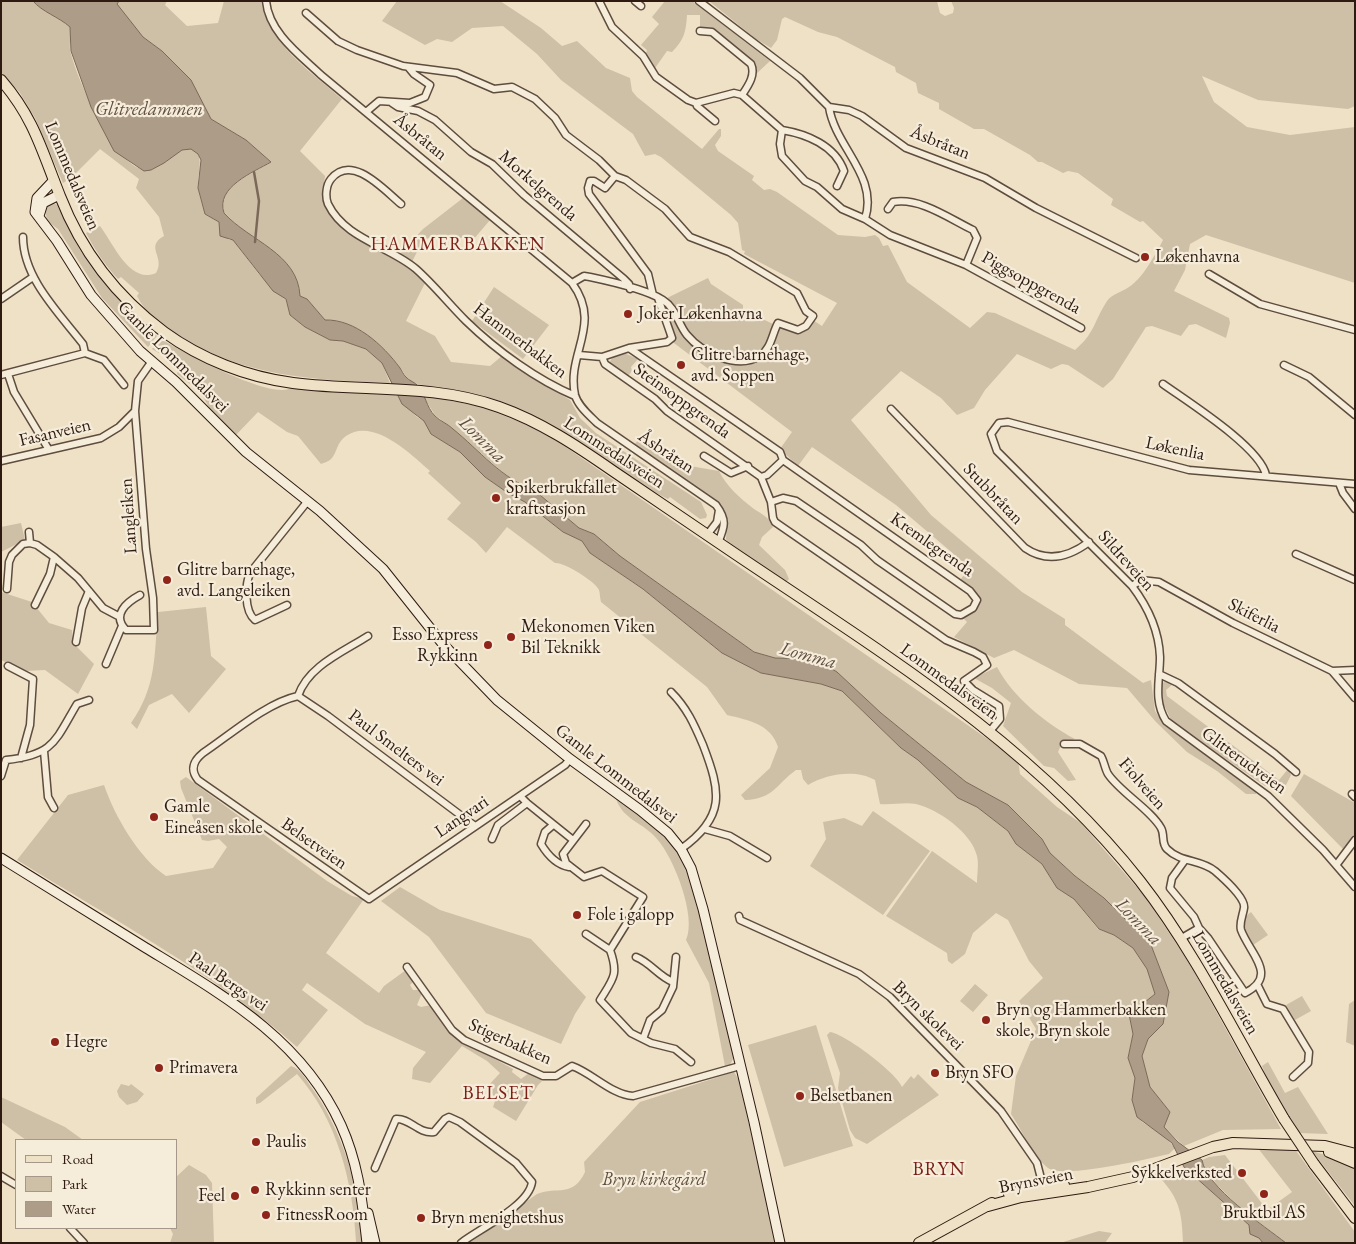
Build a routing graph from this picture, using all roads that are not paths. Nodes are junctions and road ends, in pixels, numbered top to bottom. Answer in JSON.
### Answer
{"nodes":[{"id":1,"x":266,"y":1,"type":"edge"},
{"id":2,"x":598,"y":1,"type":"edge"},
{"id":3,"x":635,"y":1,"type":"edge"},
{"id":4,"x":699,"y":1,"type":"edge"},
{"id":5,"x":641,"y":6,"type":"dead end"},
{"id":6,"x":306,"y":13,"type":"dead end"},
{"id":7,"x":700,"y":31,"type":"dead end"},
{"id":8,"x":409,"y":68,"type":"junction"},
{"id":9,"x":1,"y":80,"type":"edge"},
{"id":10,"x":742,"y":95,"type":"junction"},
{"id":11,"x":392,"y":103,"type":"junction"},
{"id":12,"x":696,"y":103,"type":"junction"},
{"id":13,"x":829,"y":107,"type":"junction"},
{"id":14,"x":366,"y":112,"type":"junction"},
{"id":15,"x":715,"y":120,"type":"dead end"},
{"id":16,"x":782,"y":130,"type":"junction"},
{"id":17,"x":615,"y":176,"type":"junction"},
{"id":18,"x":54,"y":180,"type":"junction"},
{"id":19,"x":837,"y":186,"type":"dead end"},
{"id":20,"x":59,"y":195,"type":"junction"},
{"id":21,"x":401,"y":204,"type":"dead end"},
{"id":22,"x":888,"y":209,"type":"dead end"},
{"id":23,"x":39,"y":216,"type":"junction"},
{"id":24,"x":865,"y":219,"type":"junction"},
{"id":25,"x":23,"y":237,"type":"dead end"},
{"id":26,"x":1136,"y":258,"type":"dead end"},
{"id":27,"x":966,"y":265,"type":"junction"},
{"id":28,"x":1210,"y":274,"type":"dead end"},
{"id":29,"x":34,"y":277,"type":"junction"},
{"id":30,"x":572,"y":282,"type":"junction"},
{"id":31,"x":630,"y":289,"type":"junction"},
{"id":32,"x":655,"y":296,"type":"junction"},
{"id":33,"x":1,"y":300,"type":"edge"},
{"id":34,"x":1081,"y":328,"type":"dead end"},
{"id":35,"x":1355,"y":330,"type":"edge"},
{"id":36,"x":629,"y":348,"type":"junction"},
{"id":37,"x":86,"y":353,"type":"junction"},
{"id":38,"x":579,"y":355,"type":"junction"},
{"id":39,"x":602,"y":357,"type":"junction"},
{"id":40,"x":152,"y":361,"type":"junction"},
{"id":41,"x":1284,"y":365,"type":"dead end"},
{"id":42,"x":5,"y":374,"type":"edge"},
{"id":43,"x":1164,"y":384,"type":"dead end"},
{"id":44,"x":124,"y":385,"type":"dead end"},
{"id":45,"x":576,"y":396,"type":"junction"},
{"id":46,"x":891,"y":408,"type":"dead end"},
{"id":47,"x":135,"y":411,"type":"junction"},
{"id":48,"x":1355,"y":415,"type":"edge"},
{"id":49,"x":994,"y":426,"type":"joint"},
{"id":50,"x":49,"y":450,"type":"junction"},
{"id":51,"x":704,"y":456,"type":"dead end"},
{"id":52,"x":783,"y":460,"type":"junction"},
{"id":53,"x":1,"y":461,"type":"edge"},
{"id":54,"x":748,"y":466,"type":"junction"},
{"id":55,"x":1266,"y":475,"type":"junction"},
{"id":56,"x":760,"y":477,"type":"junction"},
{"id":57,"x":1339,"y":483,"type":"junction"},
{"id":58,"x":1355,"y":484,"type":"edge"},
{"id":59,"x":307,"y":502,"type":"junction"},
{"id":60,"x":771,"y":502,"type":"junction"},
{"id":61,"x":1355,"y":509,"type":"edge"},
{"id":62,"x":719,"y":510,"type":"junction"},
{"id":63,"x":29,"y":532,"type":"dead end"},
{"id":64,"x":707,"y":535,"type":"junction"},
{"id":65,"x":1089,"y":542,"type":"junction"},
{"id":66,"x":30,"y":543,"type":"junction"},
{"id":67,"x":718,"y":543,"type":"junction"},
{"id":68,"x":1296,"y":554,"type":"dead end"},
{"id":69,"x":54,"y":557,"type":"junction"},
{"id":70,"x":1355,"y":580,"type":"edge"},
{"id":71,"x":1132,"y":586,"type":"junction"},
{"id":72,"x":7,"y":589,"type":"dead end"},
{"id":73,"x":89,"y":591,"type":"junction"},
{"id":74,"x":140,"y":595,"type":"dead end"},
{"id":75,"x":35,"y":605,"type":"dead end"},
{"id":76,"x":287,"y":605,"type":"dead end"},
{"id":77,"x":120,"y":617,"type":"junction"},
{"id":78,"x":122,"y":626,"type":"junction"},
{"id":79,"x":368,"y":636,"type":"dead end"},
{"id":80,"x":76,"y":642,"type":"dead end"},
{"id":81,"x":106,"y":664,"type":"dead end"},
{"id":82,"x":8,"y":666,"type":"dead end"},
{"id":83,"x":1355,"y":670,"type":"edge"},
{"id":84,"x":1332,"y":671,"type":"junction"},
{"id":85,"x":1159,"y":674,"type":"junction"},
{"id":86,"x":671,"y":692,"type":"dead end"},
{"id":87,"x":298,"y":696,"type":"junction"},
{"id":88,"x":1355,"y":698,"type":"edge"},
{"id":89,"x":89,"y":700,"type":"dead end"},
{"id":90,"x":990,"y":732,"type":"junction"},
{"id":91,"x":1064,"y":744,"type":"dead end"},
{"id":92,"x":44,"y":751,"type":"junction"},
{"id":93,"x":21,"y":758,"type":"junction"},
{"id":94,"x":570,"y":759,"type":"junction"},
{"id":95,"x":1296,"y":772,"type":"dead end"},
{"id":96,"x":1,"y":776,"type":"edge"},
{"id":97,"x":520,"y":796,"type":"junction"},
{"id":98,"x":527,"y":803,"type":"junction"},
{"id":99,"x":54,"y":808,"type":"dead end"},
{"id":100,"x":586,"y":824,"type":"dead end"},
{"id":101,"x":553,"y":825,"type":"junction"},
{"id":102,"x":475,"y":826,"type":"junction"},
{"id":103,"x":705,"y":828,"type":"junction"},
{"id":104,"x":492,"y":840,"type":"dead end"},
{"id":105,"x":573,"y":840,"type":"junction"},
{"id":106,"x":1355,"y":840,"type":"edge"},
{"id":107,"x":681,"y":850,"type":"junction"},
{"id":108,"x":1,"y":858,"type":"edge"},
{"id":109,"x":767,"y":858,"type":"dead end"},
{"id":110,"x":1186,"y":860,"type":"junction"},
{"id":111,"x":1336,"y":864,"type":"junction"},
{"id":112,"x":569,"y":867,"type":"junction"},
{"id":113,"x":1355,"y":887,"type":"edge"},
{"id":114,"x":369,"y":899,"type":"joint"},
{"id":115,"x":739,"y":916,"type":"dead end"},
{"id":116,"x":1199,"y":928,"type":"junction"},
{"id":117,"x":586,"y":934,"type":"dead end"},
{"id":118,"x":1180,"y":939,"type":"junction"},
{"id":119,"x":610,"y":950,"type":"junction"},
{"id":120,"x":636,"y":957,"type":"dead end"},
{"id":121,"x":676,"y":957,"type":"dead end"},
{"id":122,"x":406,"y":966,"type":"dead end"},
{"id":123,"x":673,"y":982,"type":"junction"},
{"id":124,"x":1258,"y":986,"type":"junction"},
{"id":125,"x":643,"y":1039,"type":"junction"},
{"id":126,"x":692,"y":1062,"type":"dead end"},
{"id":127,"x":740,"y":1066,"type":"junction"},
{"id":128,"x":1293,"y":1076,"type":"dead end"},
{"id":129,"x":1311,"y":1146,"type":"junction"},
{"id":130,"x":1355,"y":1154,"type":"edge"},
{"id":131,"x":1355,"y":1163,"type":"edge"},
{"id":132,"x":375,"y":1168,"type":"dead end"},
{"id":133,"x":1,"y":1176,"type":"edge"},
{"id":134,"x":15,"y":1184,"type":"edge"},
{"id":135,"x":1044,"y":1190,"type":"junction"},
{"id":136,"x":363,"y":1199,"type":"junction"},
{"id":137,"x":1355,"y":1218,"type":"edge"},
{"id":138,"x":71,"y":1229,"type":"edge"},
{"id":139,"x":84,"y":1243,"type":"edge"},
{"id":140,"x":367,"y":1243,"type":"edge"},
{"id":141,"x":375,"y":1243,"type":"edge"},
{"id":142,"x":460,"y":1243,"type":"edge"},
{"id":143,"x":780,"y":1243,"type":"edge"},
{"id":144,"x":918,"y":1243,"type":"edge"}],
"edges":[{"from":1,"to":14,"type":"street","name":"Åsbråtan"},
{"from":2,"to":12,"type":"street"},
{"from":3,"to":5,"type":"street"},
{"from":4,"to":13,"type":"street"},
{"from":6,"to":8,"type":"street"},
{"from":7,"to":10,"type":"street"},
{"from":8,"to":11,"type":"street"},
{"from":8,"to":17,"type":"street"},
{"from":9,"to":18,"type":"main road","name":"Lommedalsveien"},
{"from":10,"to":12,"type":"street"},
{"from":10,"to":16,"type":"street"},
{"from":11,"to":14,"type":"street"},
{"from":11,"to":31,"type":"street","name":"Morkelgrenda"},
{"from":12,"to":15,"type":"street"},
{"from":13,"to":24,"type":"street"},
{"from":13,"to":26,"type":"street","name":"Åsbråtan"},
{"from":14,"to":30,"type":"street","name":"Åsbråtan"},
{"from":16,"to":19,"type":"street"},
{"from":16,"to":24,"type":"street","name":"Piggsoppgrenda"},
{"from":17,"to":32,"type":"street"},
{"from":17,"to":32,"type":"street"},
{"from":18,"to":20,"type":"main road","name":"Lommedalsveien"},
{"from":18,"to":23,"type":"street"},
{"from":20,"to":23,"type":"street"},
{"from":20,"to":64,"type":"main road","name":"Lommedalsveien"},
{"from":21,"to":45,"type":"street","name":"Hammerbakken"},
{"from":22,"to":27,"type":"street","name":"Piggsoppgrenda"},
{"from":23,"to":40,"type":"street","name":"Gamle Lommedalsvei"},
{"from":24,"to":27,"type":"street","name":"Piggsoppgrenda"},
{"from":25,"to":29,"type":"street"},
{"from":27,"to":34,"type":"street","name":"Piggsoppgrenda"},
{"from":28,"to":35,"type":"street"},
{"from":29,"to":33,"type":"street"},
{"from":29,"to":37,"type":"street"},
{"from":30,"to":31,"type":"street"},
{"from":30,"to":38,"type":"street","name":"Åsbråtan"},
{"from":31,"to":32,"type":"street"},
{"from":32,"to":36,"type":"street","name":"Steinsoppgrenda"},
{"from":36,"to":39,"type":"street","name":"Steinsoppgrenda"},
{"from":36,"to":52,"type":"street","name":"Steinsoppgrenda"},
{"from":37,"to":42,"type":"street"},
{"from":37,"to":44,"type":"street"},
{"from":38,"to":39,"type":"street","name":"Steinsoppgrenda"},
{"from":38,"to":45,"type":"street","name":"Åsbråtan"},
{"from":39,"to":54,"type":"street","name":"Steinsoppgrenda"},
{"from":40,"to":47,"type":"street","name":"Langleiken"},
{"from":40,"to":59,"type":"street","name":"Gamle Lommedalsvei"},
{"from":41,"to":48,"type":"street"},
{"from":42,"to":50,"type":"street"},
{"from":43,"to":55,"type":"street"},
{"from":45,"to":62,"type":"street","name":"Åsbråtan"},
{"from":46,"to":65,"type":"street","name":"Stubbråtan"},
{"from":47,"to":50,"type":"street","name":"Fasanveien"},
{"from":47,"to":78,"type":"street","name":"Langleiken"},
{"from":49,"to":55,"type":"street","name":"Løkenlia"},
{"from":49,"to":65,"type":"street","name":"Sildreveien"},
{"from":50,"to":53,"type":"street","name":"Fasanveien"},
{"from":51,"to":54,"type":"street","name":"Steinsoppgrenda"},
{"from":52,"to":56,"type":"street"},
{"from":52,"to":60,"type":"street","name":"Kremlegrenda"},
{"from":54,"to":56,"type":"street","name":"Steinsoppgrenda"},
{"from":55,"to":57,"type":"street","name":"Løkenlia"},
{"from":56,"to":60,"type":"street"},
{"from":57,"to":58,"type":"street","name":"Løkenlia"},
{"from":57,"to":61,"type":"street"},
{"from":59,"to":76,"type":"street"},
{"from":59,"to":94,"type":"street","name":"Gamle Lommedalsvei"},
{"from":60,"to":90,"type":"street"},
{"from":62,"to":64,"type":"street"},
{"from":62,"to":67,"type":"street"},
{"from":63,"to":66,"type":"street"},
{"from":64,"to":67,"type":"main road","name":"Lommedalsveien"},
{"from":65,"to":71,"type":"street","name":"Sildreveien"},
{"from":66,"to":69,"type":"street"},
{"from":66,"to":72,"type":"street"},
{"from":67,"to":90,"type":"main road","name":"Lommedalsveien"},
{"from":68,"to":70,"type":"street"},
{"from":69,"to":73,"type":"street"},
{"from":69,"to":75,"type":"street"},
{"from":71,"to":84,"type":"street","name":"Skiferlia"},
{"from":71,"to":85,"type":"street","name":"Sildreveien"},
{"from":73,"to":77,"type":"street"},
{"from":73,"to":80,"type":"street"},
{"from":74,"to":77,"type":"street"},
{"from":77,"to":78,"type":"street"},
{"from":78,"to":81,"type":"street"},
{"from":79,"to":87,"type":"street"},
{"from":82,"to":93,"type":"street"},
{"from":83,"to":84,"type":"street"},
{"from":84,"to":88,"type":"street","name":"Skiferlia"},
{"from":85,"to":95,"type":"street"},
{"from":85,"to":111,"type":"street","name":"Glitterudveien"},
{"from":86,"to":103,"type":"street"},
{"from":87,"to":102,"type":"street","name":"Paul Smelters vei"},
{"from":87,"to":114,"type":"street","name":"Belsetveien"},
{"from":89,"to":92,"type":"street"},
{"from":90,"to":118,"type":"main road","name":"Lommedalsveien"},
{"from":91,"to":110,"type":"street","name":"Fiolveien"},
{"from":92,"to":93,"type":"street"},
{"from":92,"to":99,"type":"street"},
{"from":93,"to":96,"type":"street"},
{"from":94,"to":97,"type":"street","name":"Langvari"},
{"from":94,"to":107,"type":"street","name":"Gamle Lommedalsvei"},
{"from":97,"to":98,"type":"street"},
{"from":97,"to":102,"type":"street","name":"Langvari"},
{"from":98,"to":101,"type":"street"},
{"from":98,"to":104,"type":"street"},
{"from":100,"to":105,"type":"street"},
{"from":101,"to":105,"type":"street"},
{"from":101,"to":112,"type":"street"},
{"from":102,"to":114,"type":"street","name":"Langvari"},
{"from":103,"to":107,"type":"street"},
{"from":103,"to":109,"type":"street"},
{"from":105,"to":112,"type":"street"},
{"from":106,"to":111,"type":"street"},
{"from":107,"to":127,"type":"street","name":"Gamle Lommedalsvei"},
{"from":108,"to":136,"type":"street","name":"Paal Bergs vei"},
{"from":110,"to":116,"type":"street"},
{"from":110,"to":124,"type":"street","name":"Fiolveien"},
{"from":111,"to":113,"type":"street","name":"Glitterudveien"},
{"from":112,"to":119,"type":"street"},
{"from":115,"to":135,"type":"street","name":"Bryn skolevei"},
{"from":116,"to":118,"type":"street"},
{"from":116,"to":124,"type":"street"},
{"from":117,"to":119,"type":"street"},
{"from":118,"to":137,"type":"main road","name":"Lommedalsveien","bridge":true},
{"from":119,"to":125,"type":"street"},
{"from":120,"to":123,"type":"street"},
{"from":121,"to":123,"type":"street"},
{"from":122,"to":127,"type":"street","name":"Stigerbakken"},
{"from":123,"to":125,"type":"street"},
{"from":124,"to":128,"type":"street"},
{"from":125,"to":126,"type":"street"},
{"from":127,"to":143,"type":"street","name":"Gamle Lommedalsvei"},
{"from":129,"to":130,"type":"main road"},
{"from":129,"to":131,"type":"main road"},
{"from":129,"to":135,"type":"main road","name":"Brynsveien"},
{"from":132,"to":142,"type":"street"},
{"from":133,"to":134,"type":"street"},
{"from":135,"to":144,"type":"main road","name":"Brynsveien"},
{"from":136,"to":140,"type":"street","name":"Paal Bergs vei"},
{"from":136,"to":141,"type":"street","name":"Paal Bergs vei"},
{"from":138,"to":139,"type":"street"}]}
